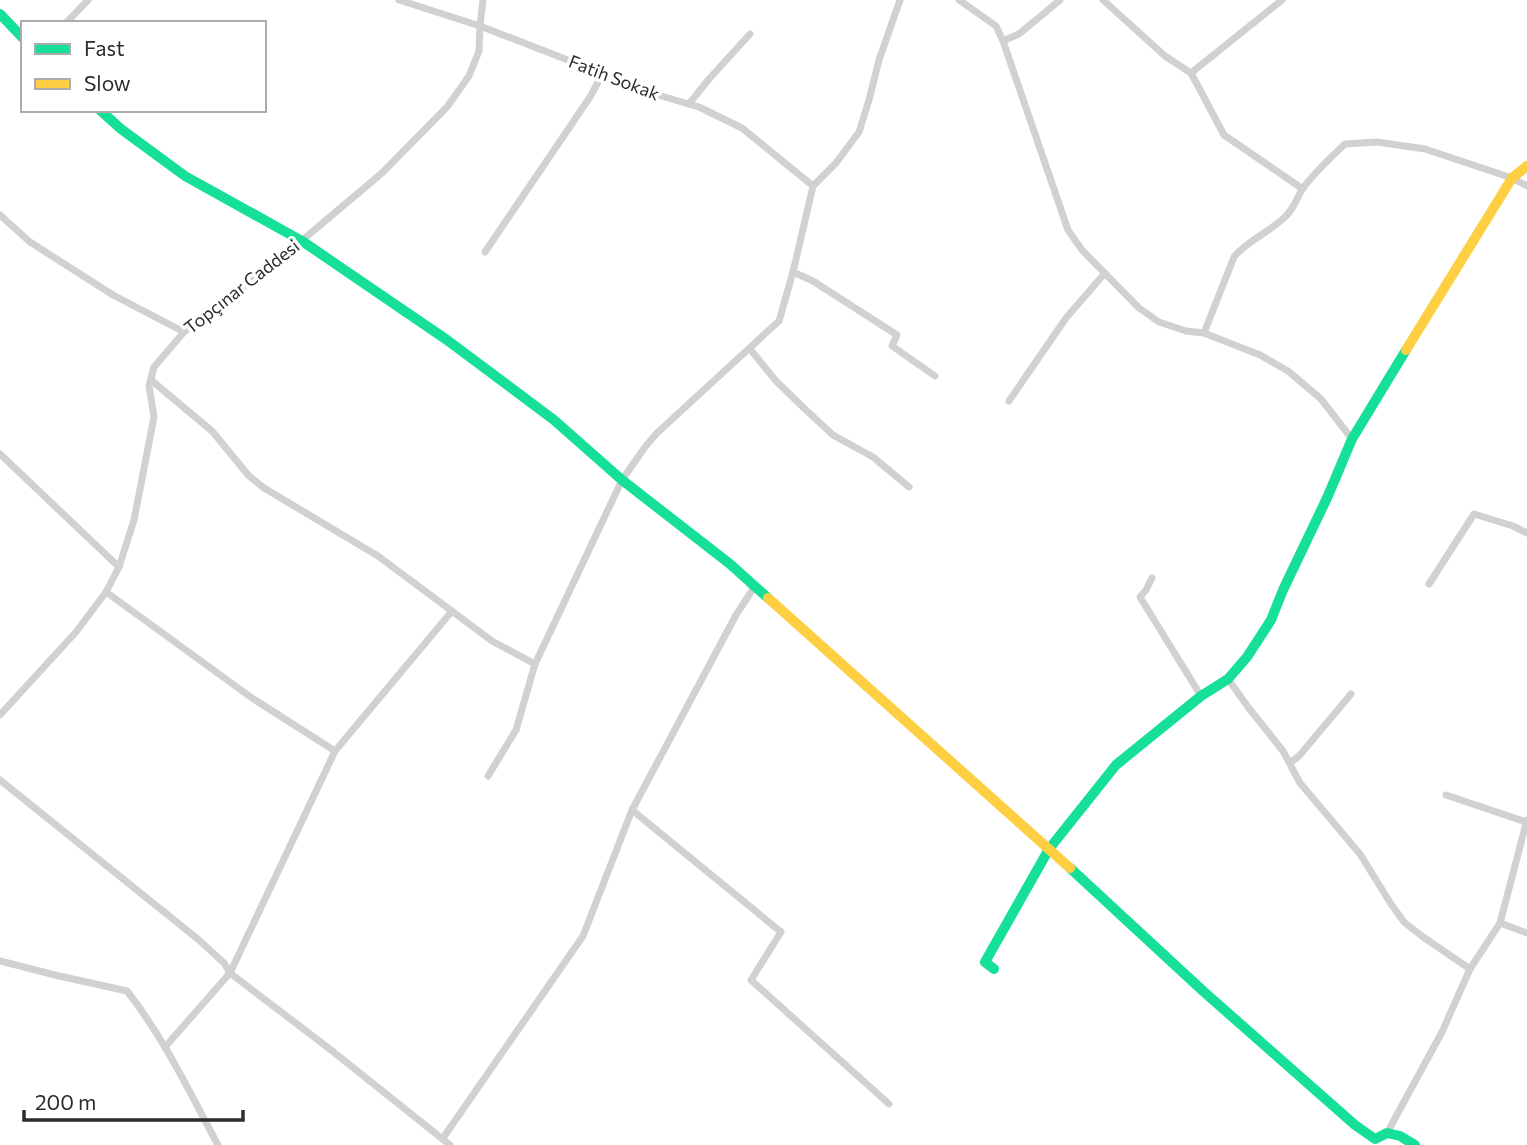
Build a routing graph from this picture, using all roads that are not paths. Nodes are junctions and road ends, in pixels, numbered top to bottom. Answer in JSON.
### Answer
{"nodes":[{"id":1,"x":88,"y":0,"type":"edge"},
{"id":2,"x":399,"y":0,"type":"edge"},
{"id":3,"x":483,"y":0,"type":"edge"},
{"id":4,"x":900,"y":0,"type":"edge"},
{"id":5,"x":959,"y":0,"type":"edge"},
{"id":6,"x":1060,"y":0,"type":"edge"},
{"id":7,"x":1103,"y":0,"type":"edge"},
{"id":8,"x":1282,"y":0,"type":"edge"},
{"id":9,"x":1112,"y":3,"type":"edge"},
{"id":10,"x":0,"y":14,"type":"edge"},
{"id":11,"x":68,"y":21,"type":"edge"},
{"id":12,"x":480,"y":26,"type":"junction"},
{"id":13,"x":750,"y":34,"type":"dead end"},
{"id":14,"x":21,"y":36,"type":"edge"},
{"id":15,"x":1003,"y":41,"type":"junction"},
{"id":16,"x":1191,"y":73,"type":"junction"},
{"id":17,"x":603,"y":74,"type":"junction"},
{"id":18,"x":689,"y":104,"type":"junction"},
{"id":19,"x":102,"y":112,"type":"edge"},
{"id":20,"x":1527,"y":166,"type":"edge"},
{"id":21,"x":1512,"y":178,"type":"junction"},
{"id":22,"x":813,"y":186,"type":"junction"},
{"id":23,"x":1527,"y":186,"type":"edge"},
{"id":24,"x":1303,"y":189,"type":"junction"},
{"id":25,"x":0,"y":215,"type":"edge"},
{"id":26,"x":302,"y":241,"type":"junction"},
{"id":27,"x":485,"y":252,"type":"dead end"},
{"id":28,"x":793,"y":272,"type":"junction"},
{"id":29,"x":1105,"y":273,"type":"junction"},
{"id":30,"x":184,"y":332,"type":"junction"},
{"id":31,"x":1204,"y":332,"type":"junction"},
{"id":32,"x":750,"y":349,"type":"junction"},
{"id":33,"x":935,"y":376,"type":"dead end"},
{"id":34,"x":151,"y":380,"type":"junction"},
{"id":35,"x":1009,"y":401,"type":"dead end"},
{"id":36,"x":1352,"y":439,"type":"junction"},
{"id":37,"x":0,"y":454,"type":"edge"},
{"id":38,"x":622,"y":480,"type":"junction"},
{"id":39,"x":909,"y":487,"type":"dead end"},
{"id":40,"x":1527,"y":533,"type":"edge"},
{"id":41,"x":119,"y":567,"type":"junction"},
{"id":42,"x":1152,"y":578,"type":"dead end"},
{"id":43,"x":1429,"y":584,"type":"dead end"},
{"id":44,"x":755,"y":586,"type":"junction"},
{"id":45,"x":106,"y":592,"type":"junction"},
{"id":46,"x":452,"y":611,"type":"junction"},
{"id":47,"x":535,"y":664,"type":"junction"},
{"id":48,"x":1228,"y":679,"type":"junction"},
{"id":49,"x":1351,"y":694,"type":"dead end"},
{"id":50,"x":1201,"y":696,"type":"junction"},
{"id":51,"x":0,"y":715,"type":"edge"},
{"id":52,"x":335,"y":751,"type":"junction"},
{"id":53,"x":1290,"y":763,"type":"junction"},
{"id":54,"x":488,"y":776,"type":"dead end"},
{"id":55,"x":0,"y":780,"type":"edge"},
{"id":56,"x":1446,"y":795,"type":"dead end"},
{"id":57,"x":632,"y":810,"type":"junction"},
{"id":58,"x":1527,"y":821,"type":"edge"},
{"id":59,"x":1048,"y":849,"type":"junction"},
{"id":60,"x":1500,"y":923,"type":"junction"},
{"id":61,"x":1527,"y":933,"type":"edge"},
{"id":62,"x":0,"y":961,"type":"edge"},
{"id":63,"x":994,"y":969,"type":"dead end"},
{"id":64,"x":1470,"y":969,"type":"junction"},
{"id":65,"x":230,"y":973,"type":"junction"},
{"id":66,"x":164,"y":1047,"type":"junction"},
{"id":67,"x":889,"y":1104,"type":"dead end"},
{"id":68,"x":1387,"y":1133,"type":"junction"},
{"id":69,"x":443,"y":1138,"type":"junction"},
{"id":70,"x":1373,"y":1142,"type":"edge"},
{"id":71,"x":219,"y":1145,"type":"edge"},
{"id":72,"x":450,"y":1145,"type":"edge"},
{"id":73,"x":1415,"y":1145,"type":"edge"}],
"edges":[{"from":1,"to":11,"type":"street"},
{"from":2,"to":12,"type":"street","name":"Fatih Sokak"},
{"from":3,"to":12,"type":"street","name":"Topçınar Caddesi"},
{"from":4,"to":22,"type":"street"},
{"from":5,"to":15,"type":"street"},
{"from":6,"to":15,"type":"street"},
{"from":7,"to":9,"type":"street"},
{"from":8,"to":16,"type":"street"},
{"from":9,"to":16,"type":"street"},
{"from":10,"to":14,"type":"street"},
{"from":12,"to":17,"type":"street","name":"Fatih Sokak"},
{"from":12,"to":26,"type":"street","name":"Topçınar Caddesi"},
{"from":13,"to":18,"type":"street"},
{"from":15,"to":29,"type":"street"},
{"from":16,"to":24,"type":"street"},
{"from":17,"to":18,"type":"street","name":"Fatih Sokak"},
{"from":17,"to":27,"type":"street"},
{"from":18,"to":22,"type":"street","name":"Fatih Sokak"},
{"from":19,"to":26,"type":"street"},
{"from":20,"to":21,"type":"street"},
{"from":21,"to":23,"type":"street"},
{"from":21,"to":24,"type":"street"},
{"from":21,"to":36,"type":"street"},
{"from":22,"to":28,"type":"street"},
{"from":24,"to":31,"type":"street"},
{"from":25,"to":30,"type":"street"},
{"from":26,"to":30,"type":"street","name":"Topçınar Caddesi"},
{"from":26,"to":38,"type":"street"},
{"from":28,"to":32,"type":"street"},
{"from":28,"to":33,"type":"street"},
{"from":29,"to":31,"type":"street"},
{"from":29,"to":35,"type":"street"},
{"from":30,"to":34,"type":"street","name":"Topçınar Caddesi"},
{"from":31,"to":36,"type":"street"},
{"from":32,"to":38,"type":"street"},
{"from":32,"to":39,"type":"street"},
{"from":34,"to":41,"type":"street"},
{"from":34,"to":46,"type":"street"},
{"from":36,"to":48,"type":"street"},
{"from":37,"to":41,"type":"street"},
{"from":38,"to":44,"type":"street"},
{"from":38,"to":47,"type":"street"},
{"from":40,"to":43,"type":"street"},
{"from":41,"to":45,"type":"street"},
{"from":42,"to":50,"type":"street"},
{"from":44,"to":57,"type":"street"},
{"from":44,"to":59,"type":"street"},
{"from":45,"to":51,"type":"street"},
{"from":45,"to":52,"type":"street"},
{"from":46,"to":47,"type":"street"},
{"from":46,"to":52,"type":"street"},
{"from":47,"to":54,"type":"street"},
{"from":48,"to":50,"type":"street"},
{"from":48,"to":53,"type":"street"},
{"from":49,"to":53,"type":"street"},
{"from":50,"to":59,"type":"street"},
{"from":52,"to":65,"type":"street"},
{"from":53,"to":64,"type":"street"},
{"from":55,"to":65,"type":"street"},
{"from":56,"to":58,"type":"street"},
{"from":57,"to":67,"type":"street"},
{"from":57,"to":69,"type":"street"},
{"from":58,"to":60,"type":"street"},
{"from":59,"to":63,"type":"street"},
{"from":59,"to":70,"type":"street"},
{"from":60,"to":61,"type":"street"},
{"from":60,"to":64,"type":"street"},
{"from":62,"to":66,"type":"street"},
{"from":64,"to":68,"type":"street"},
{"from":65,"to":66,"type":"street"},
{"from":65,"to":69,"type":"street"},
{"from":66,"to":71,"type":"street"},
{"from":68,"to":70,"type":"street"},
{"from":68,"to":73,"type":"street"},
{"from":69,"to":72,"type":"street"}]}
